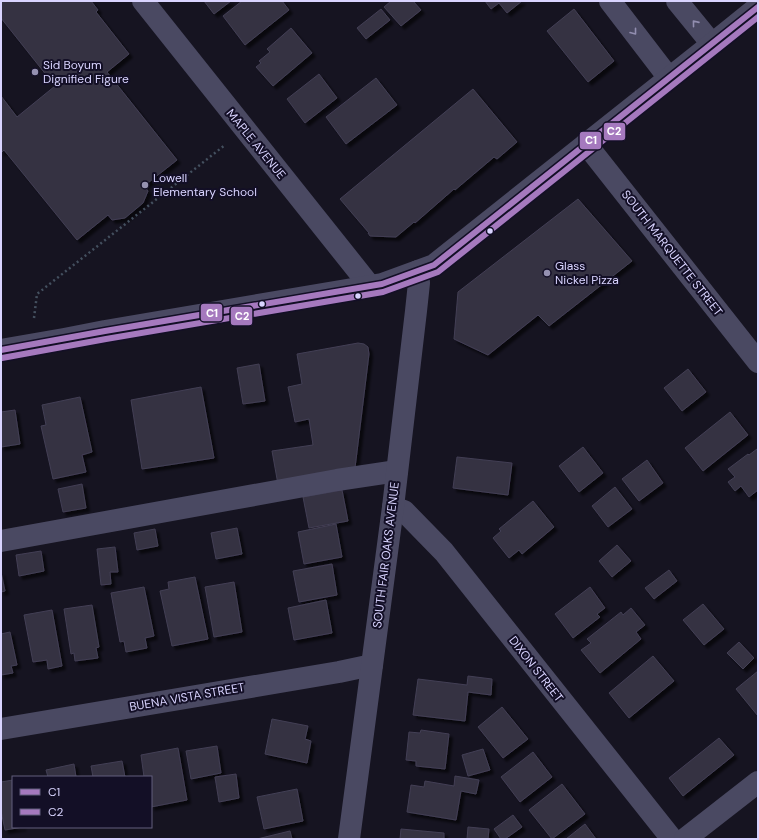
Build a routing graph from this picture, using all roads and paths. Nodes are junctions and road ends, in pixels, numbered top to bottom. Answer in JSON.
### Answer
{"nodes":[{"id":1,"x":143,"y":1,"type":"edge"},
{"id":2,"x":610,"y":1,"type":"edge"},
{"id":3,"x":677,"y":1,"type":"edge"},
{"id":4,"x":758,"y":7,"type":"edge"},
{"id":5,"x":712,"y":44,"type":"junction"},
{"id":6,"x":670,"y":78,"type":"junction"},
{"id":7,"x":227,"y":143,"type":"dead end"},
{"id":8,"x":586,"y":144,"type":"junction"},
{"id":9,"x":418,"y":271,"type":"junction"},
{"id":10,"x":370,"y":286,"type":"junction"},
{"id":11,"x":34,"y":318,"type":"dead end"},
{"id":12,"x":1,"y":350,"type":"edge"},
{"id":13,"x":758,"y":362,"type":"edge"},
{"id":14,"x":397,"y":471,"type":"junction"},
{"id":15,"x":393,"y":507,"type":"junction"},
{"id":16,"x":1,"y":541,"type":"edge"},
{"id":17,"x":372,"y":665,"type":"junction"},
{"id":18,"x":1,"y":729,"type":"edge"},
{"id":19,"x":758,"y":782,"type":"edge"},
{"id":20,"x":349,"y":839,"type":"edge"},
{"id":21,"x":672,"y":839,"type":"edge"},
{"id":22,"x":686,"y":839,"type":"edge"}],
"edges":[{"from":1,"to":10,"type":"street","name":"MAPLE AVENUE"},
{"from":2,"to":6,"type":"street","one_way":true},
{"from":5,"to":3,"type":"street","one_way":true},
{"from":4,"to":5,"type":"street"},
{"from":5,"to":6,"type":"street"},
{"from":6,"to":8,"type":"street"},
{"from":7,"to":11,"type":"path"},
{"from":8,"to":9,"type":"street"},
{"from":8,"to":13,"type":"street","name":"SOUTH MARQUETTE STREET"},
{"from":9,"to":10,"type":"street"},
{"from":9,"to":14,"type":"street","name":"SOUTH FAIR OAKS AVENUE"},
{"from":10,"to":12,"type":"street"},
{"from":14,"to":15,"type":"street","name":"SOUTH FAIR OAKS AVENUE"},
{"from":14,"to":16,"type":"street"},
{"from":15,"to":17,"type":"street","name":"SOUTH FAIR OAKS AVENUE"},
{"from":15,"to":21,"type":"street","name":"DIXON STREET"},
{"from":17,"to":18,"type":"street","name":"BUENA VISTA STREET"},
{"from":17,"to":20,"type":"street","name":"SOUTH FAIR OAKS AVENUE"},
{"from":19,"to":22,"type":"street"}]}
